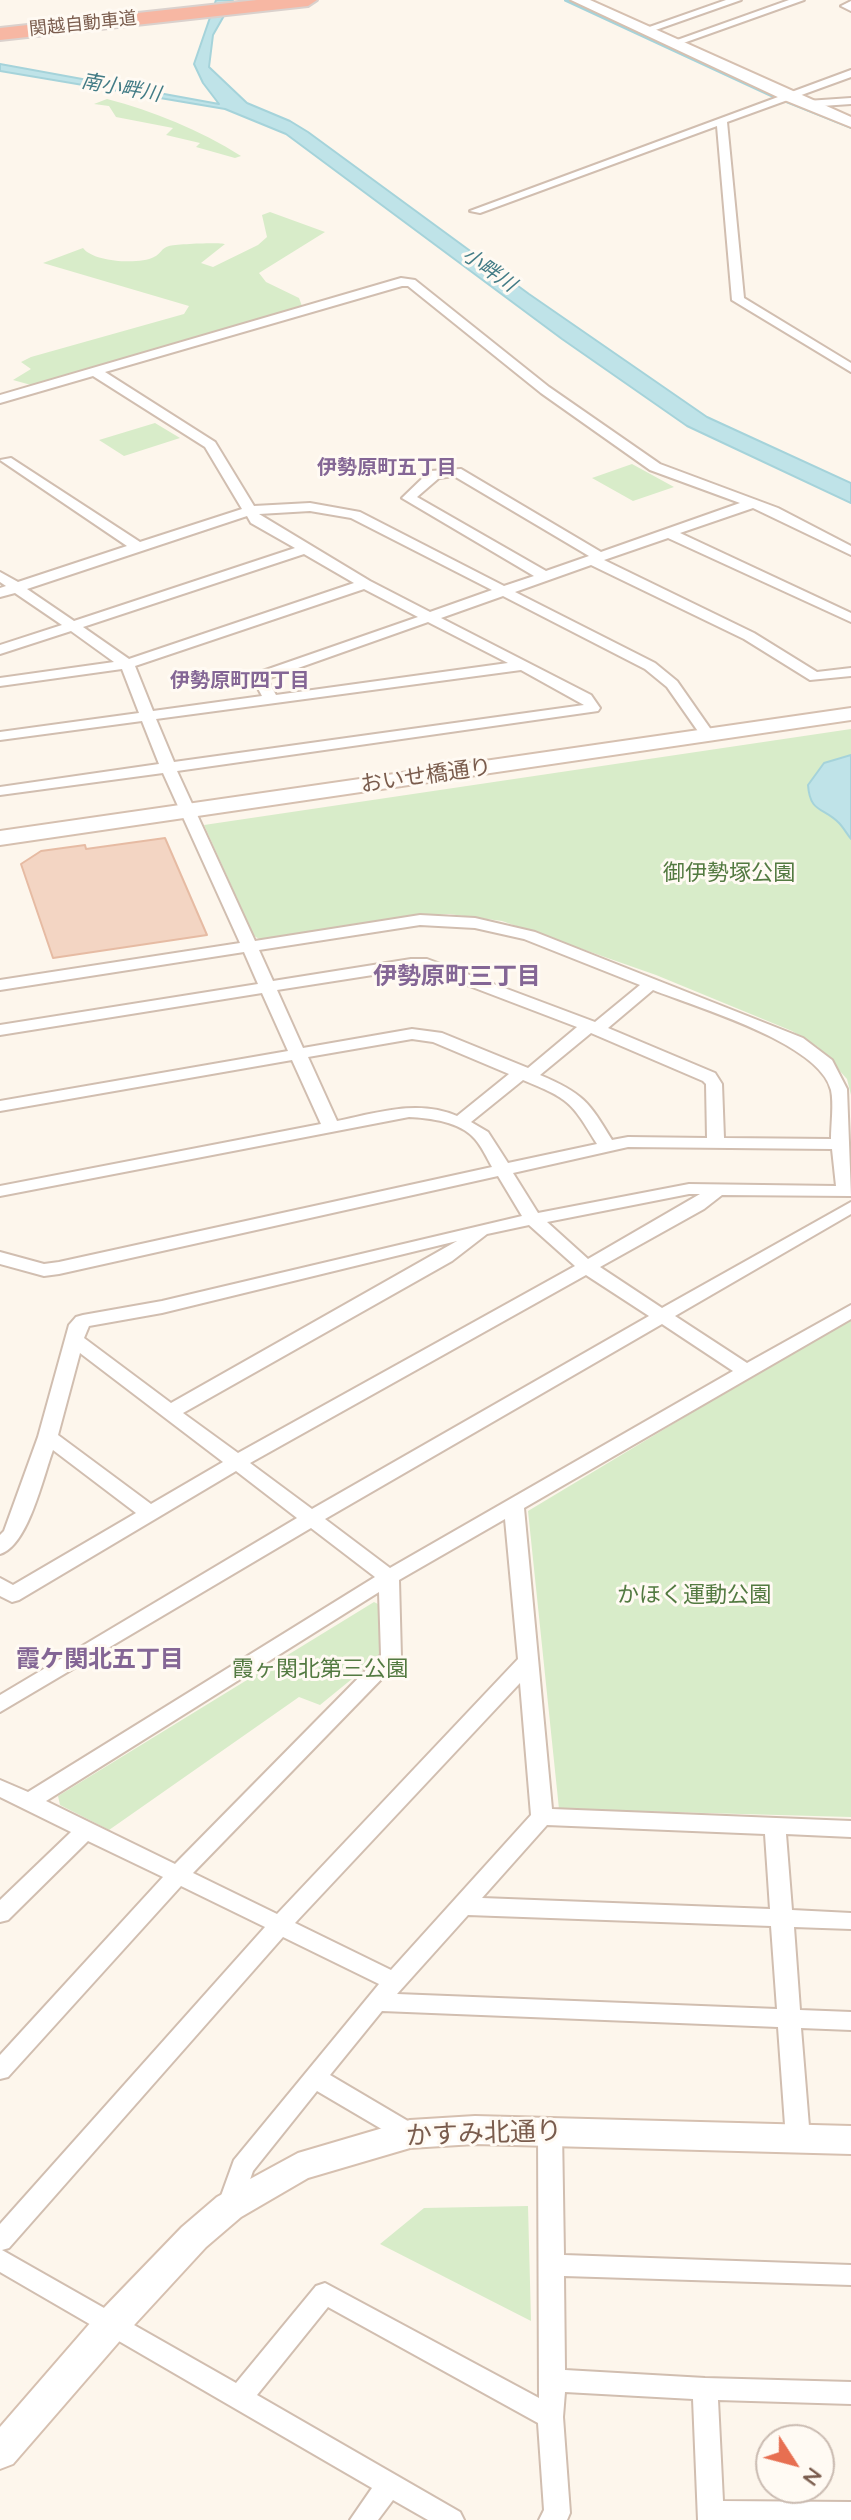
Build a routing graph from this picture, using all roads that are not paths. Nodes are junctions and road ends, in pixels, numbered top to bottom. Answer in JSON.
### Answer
{"nodes":[{"id":1,"x":308,"y":0,"type":"edge"},
{"id":2,"x":578,"y":0,"type":"edge"},
{"id":3,"x":736,"y":0,"type":"edge"},
{"id":4,"x":769,"y":0,"type":"edge"},
{"id":5,"x":799,"y":0,"type":"edge"},
{"id":6,"x":192,"y":4,"type":"edge"},
{"id":7,"x":785,"y":5,"type":"junction"},
{"id":8,"x":0,"y":23,"type":"edge"},
{"id":9,"x":643,"y":31,"type":"junction"},
{"id":10,"x":0,"y":34,"type":"edge"},
{"id":11,"x":671,"y":44,"type":"junction"},
{"id":12,"x":851,"y":73,"type":"edge"},
{"id":13,"x":787,"y":96,"type":"junction"},
{"id":14,"x":851,"y":101,"type":"edge"},
{"id":15,"x":807,"y":104,"type":"junction"},
{"id":16,"x":722,"y":121,"type":"junction"},
{"id":17,"x":851,"y":122,"type":"edge"},
{"id":18,"x":476,"y":211,"type":"dead end"},
{"id":19,"x":851,"y":368,"type":"edge"},
{"id":20,"x":94,"y":371,"type":"junction"},
{"id":21,"x":0,"y":399,"type":"edge"},
{"id":22,"x":6,"y":461,"type":"dead end"},
{"id":23,"x":754,"y":503,"type":"junction"},
{"id":24,"x":251,"y":510,"type":"junction"},
{"id":25,"x":669,"y":533,"type":"junction"},
{"id":26,"x":139,"y":548,"type":"junction"},
{"id":27,"x":306,"y":549,"type":"junction"},
{"id":28,"x":851,"y":551,"type":"edge"},
{"id":29,"x":596,"y":559,"type":"junction"},
{"id":30,"x":0,"y":576,"type":"edge"},
{"id":31,"x":547,"y":577,"type":"junction"},
{"id":32,"x":365,"y":584,"type":"junction"},
{"id":33,"x":17,"y":588,"type":"junction"},
{"id":34,"x":0,"y":593,"type":"edge"},
{"id":35,"x":503,"y":593,"type":"junction"},
{"id":36,"x":433,"y":617,"type":"junction"},
{"id":37,"x":851,"y":618,"type":"edge"},
{"id":38,"x":72,"y":626,"type":"junction"},
{"id":39,"x":0,"y":650,"type":"edge"},
{"id":40,"x":127,"y":664,"type":"junction"},
{"id":41,"x":520,"y":666,"type":"junction"},
{"id":42,"x":851,"y":672,"type":"edge"},
{"id":43,"x":0,"y":682,"type":"edge"},
{"id":44,"x":270,"y":697,"type":"junction"},
{"id":45,"x":851,"y":714,"type":"edge"},
{"id":46,"x":148,"y":716,"type":"junction"},
{"id":47,"x":707,"y":734,"type":"junction"},
{"id":48,"x":0,"y":736,"type":"edge"},
{"id":49,"x":168,"y":767,"type":"junction"},
{"id":50,"x":0,"y":791,"type":"edge"},
{"id":51,"x":188,"y":811,"type":"junction"},
{"id":52,"x":0,"y":838,"type":"edge"},
{"id":53,"x":248,"y":947,"type":"junction"},
{"id":54,"x":651,"y":984,"type":"junction"},
{"id":55,"x":0,"y":985,"type":"edge"},
{"id":56,"x":267,"y":986,"type":"junction"},
{"id":57,"x":593,"y":1028,"type":"junction"},
{"id":58,"x":0,"y":1030,"type":"edge"},
{"id":59,"x":298,"y":1052,"type":"junction"},
{"id":60,"x":526,"y":1073,"type":"junction"},
{"id":61,"x":0,"y":1106,"type":"edge"},
{"id":62,"x":459,"y":1123,"type":"junction"},
{"id":63,"x":330,"y":1125,"type":"junction"},
{"id":64,"x":716,"y":1144,"type":"junction"},
{"id":65,"x":840,"y":1144,"type":"junction"},
{"id":66,"x":607,"y":1146,"type":"junction"},
{"id":67,"x":502,"y":1169,"type":"junction"},
{"id":68,"x":719,"y":1188,"type":"junction"},
{"id":69,"x":0,"y":1191,"type":"edge"},
{"id":70,"x":849,"y":1197,"type":"edge"},
{"id":71,"x":533,"y":1219,"type":"junction"},
{"id":72,"x":487,"y":1228,"type":"junction"},
{"id":73,"x":0,"y":1258,"type":"edge"},
{"id":74,"x":588,"y":1268,"type":"junction"},
{"id":75,"x":851,"y":1311,"type":"edge"},
{"id":76,"x":663,"y":1315,"type":"junction"},
{"id":77,"x":76,"y":1341,"type":"junction"},
{"id":78,"x":747,"y":1371,"type":"junction"},
{"id":79,"x":170,"y":1412,"type":"junction"},
{"id":80,"x":48,"y":1437,"type":"junction"},
{"id":81,"x":239,"y":1461,"type":"junction"},
{"id":82,"x":514,"y":1504,"type":"junction"},
{"id":83,"x":150,"y":1513,"type":"junction"},
{"id":84,"x":312,"y":1518,"type":"junction"},
{"id":85,"x":0,"y":1547,"type":"edge"},
{"id":86,"x":389,"y":1577,"type":"junction"},
{"id":87,"x":0,"y":1585,"type":"edge"},
{"id":88,"x":527,"y":1662,"type":"junction"},
{"id":89,"x":0,"y":1705,"type":"edge"},
{"id":90,"x":0,"y":1788,"type":"edge"},
{"id":91,"x":29,"y":1802,"type":"junction"},
{"id":92,"x":542,"y":1817,"type":"junction"},
{"id":93,"x":775,"y":1826,"type":"junction"},
{"id":94,"x":851,"y":1829,"type":"edge"},
{"id":95,"x":86,"y":1830,"type":"junction"},
{"id":96,"x":178,"y":1875,"type":"junction"},
{"id":97,"x":462,"y":1906,"type":"junction"},
{"id":98,"x":0,"y":1914,"type":"edge"},
{"id":99,"x":782,"y":1918,"type":"junction"},
{"id":100,"x":851,"y":1921,"type":"edge"},
{"id":101,"x":280,"y":1925,"type":"junction"},
{"id":102,"x":394,"y":1981,"type":"junction"},
{"id":103,"x":376,"y":2002,"type":"junction"},
{"id":104,"x":789,"y":2018,"type":"junction"},
{"id":105,"x":851,"y":2021,"type":"edge"},
{"id":106,"x":0,"y":2070,"type":"edge"},
{"id":107,"x":315,"y":2078,"type":"junction"},
{"id":108,"x":550,"y":2130,"type":"junction"},
{"id":109,"x":410,"y":2134,"type":"junction"},
{"id":110,"x":798,"y":2139,"type":"junction"},
{"id":111,"x":851,"y":2140,"type":"edge"},
{"id":112,"x":229,"y":2207,"type":"junction"},
{"id":113,"x":0,"y":2241,"type":"edge"},
{"id":114,"x":0,"y":2260,"type":"edge"},
{"id":115,"x":552,"y":2265,"type":"junction"},
{"id":116,"x":851,"y":2275,"type":"edge"},
{"id":117,"x":111,"y":2325,"type":"junction"},
{"id":118,"x":553,"y":2380,"type":"junction"},
{"id":119,"x":705,"y":2389,"type":"junction"},
{"id":120,"x":851,"y":2393,"type":"edge"},
{"id":121,"x":238,"y":2399,"type":"junction"},
{"id":122,"x":550,"y":2417,"type":"junction"},
{"id":123,"x":0,"y":2453,"type":"edge"},
{"id":124,"x":389,"y":2485,"type":"junction"},
{"id":125,"x":851,"y":2514,"type":"edge"},
{"id":126,"x":712,"y":2516,"type":"edge"},
{"id":127,"x":363,"y":2520,"type":"edge"},
{"id":128,"x":451,"y":2520,"type":"edge"},
{"id":129,"x":552,"y":2520,"type":"edge"}],
"edges":[{"from":1,"to":6,"type":"highway","name":"関越自動車道"},
{"from":2,"to":9,"type":"street"},
{"from":3,"to":9,"type":"street"},
{"from":4,"to":7,"type":"street"},
{"from":5,"to":7,"type":"street"},
{"from":6,"to":8,"type":"highway","name":"関越自動車道"},
{"from":6,"to":10,"type":"highway","name":"関越自動車道"},
{"from":7,"to":11,"type":"street"},
{"from":9,"to":11,"type":"street"},
{"from":11,"to":13,"type":"street"},
{"from":12,"to":13,"type":"street"},
{"from":13,"to":15,"type":"street"},
{"from":13,"to":16,"type":"street"},
{"from":14,"to":15,"type":"street"},
{"from":15,"to":17,"type":"street"},
{"from":16,"to":18,"type":"street"},
{"from":16,"to":19,"type":"street"},
{"from":20,"to":21,"type":"street"},
{"from":20,"to":23,"type":"street"},
{"from":20,"to":24,"type":"street"},
{"from":22,"to":26,"type":"street"},
{"from":23,"to":25,"type":"street"},
{"from":23,"to":28,"type":"street"},
{"from":24,"to":26,"type":"street"},
{"from":24,"to":27,"type":"street"},
{"from":24,"to":35,"type":"street"},
{"from":25,"to":29,"type":"street"},
{"from":25,"to":37,"type":"street"},
{"from":26,"to":33,"type":"street"},
{"from":27,"to":32,"type":"street"},
{"from":27,"to":38,"type":"street"},
{"from":29,"to":31,"type":"street"},
{"from":29,"to":31,"type":"street"},
{"from":29,"to":42,"type":"street"},
{"from":30,"to":33,"type":"street"},
{"from":31,"to":35,"type":"street"},
{"from":32,"to":36,"type":"street"},
{"from":32,"to":40,"type":"street"},
{"from":33,"to":34,"type":"street"},
{"from":33,"to":38,"type":"street"},
{"from":35,"to":36,"type":"street"},
{"from":35,"to":47,"type":"street"},
{"from":36,"to":41,"type":"street"},
{"from":36,"to":44,"type":"street"},
{"from":38,"to":39,"type":"street"},
{"from":38,"to":40,"type":"street"},
{"from":40,"to":43,"type":"street"},
{"from":40,"to":46,"type":"street"},
{"from":41,"to":44,"type":"street"},
{"from":41,"to":49,"type":"street"},
{"from":44,"to":46,"type":"street"},
{"from":45,"to":47,"type":"street","name":"おいせ橋通り"},
{"from":46,"to":48,"type":"street"},
{"from":46,"to":49,"type":"street"},
{"from":47,"to":51,"type":"street","name":"おいせ橋通り"},
{"from":49,"to":50,"type":"street"},
{"from":49,"to":51,"type":"street"},
{"from":51,"to":52,"type":"street","name":"おいせ橋通り"},
{"from":51,"to":53,"type":"street"},
{"from":53,"to":54,"type":"street"},
{"from":53,"to":55,"type":"street"},
{"from":53,"to":56,"type":"street"},
{"from":54,"to":57,"type":"street"},
{"from":54,"to":65,"type":"street"},
{"from":56,"to":57,"type":"street"},
{"from":56,"to":58,"type":"street"},
{"from":56,"to":59,"type":"street"},
{"from":57,"to":60,"type":"street"},
{"from":57,"to":64,"type":"street"},
{"from":59,"to":60,"type":"street"},
{"from":59,"to":61,"type":"street"},
{"from":59,"to":63,"type":"street"},
{"from":60,"to":62,"type":"street"},
{"from":60,"to":66,"type":"street"},
{"from":62,"to":63,"type":"street"},
{"from":62,"to":67,"type":"street"},
{"from":63,"to":69,"type":"street"},
{"from":64,"to":65,"type":"street"},
{"from":64,"to":66,"type":"street"},
{"from":65,"to":70,"type":"street"},
{"from":66,"to":67,"type":"street"},
{"from":67,"to":71,"type":"street"},
{"from":67,"to":73,"type":"street"},
{"from":68,"to":70,"type":"street"},
{"from":68,"to":71,"type":"street"},
{"from":68,"to":74,"type":"street"},
{"from":70,"to":76,"type":"street"},
{"from":71,"to":72,"type":"street"},
{"from":71,"to":74,"type":"street"},
{"from":72,"to":77,"type":"street"},
{"from":72,"to":79,"type":"street"},
{"from":74,"to":76,"type":"street"},
{"from":74,"to":81,"type":"street"},
{"from":75,"to":78,"type":"street"},
{"from":76,"to":78,"type":"street"},
{"from":76,"to":84,"type":"street"},
{"from":77,"to":79,"type":"street"},
{"from":77,"to":80,"type":"street"},
{"from":78,"to":82,"type":"street"},
{"from":79,"to":81,"type":"street"},
{"from":80,"to":83,"type":"street"},
{"from":80,"to":85,"type":"street"},
{"from":81,"to":83,"type":"street"},
{"from":81,"to":84,"type":"street"},
{"from":82,"to":86,"type":"street"},
{"from":82,"to":88,"type":"street"},
{"from":83,"to":87,"type":"street"},
{"from":84,"to":86,"type":"street"},
{"from":84,"to":89,"type":"street"},
{"from":86,"to":91,"type":"street"},
{"from":86,"to":96,"type":"street"},
{"from":88,"to":92,"type":"street"},
{"from":88,"to":101,"type":"street"},
{"from":90,"to":91,"type":"street"},
{"from":91,"to":95,"type":"street"},
{"from":92,"to":93,"type":"street"},
{"from":92,"to":97,"type":"street"},
{"from":93,"to":94,"type":"street"},
{"from":93,"to":99,"type":"street"},
{"from":95,"to":96,"type":"street"},
{"from":95,"to":98,"type":"street"},
{"from":96,"to":101,"type":"street"},
{"from":96,"to":106,"type":"street"},
{"from":97,"to":99,"type":"street"},
{"from":97,"to":102,"type":"street"},
{"from":99,"to":100,"type":"street"},
{"from":99,"to":104,"type":"street"},
{"from":101,"to":102,"type":"street"},
{"from":101,"to":113,"type":"street"},
{"from":102,"to":103,"type":"street"},
{"from":103,"to":104,"type":"street"},
{"from":103,"to":107,"type":"street"},
{"from":104,"to":105,"type":"street"},
{"from":104,"to":110,"type":"street"},
{"from":107,"to":109,"type":"street"},
{"from":107,"to":112,"type":"street"},
{"from":108,"to":109,"type":"street","name":"かすみ北通り"},
{"from":108,"to":110,"type":"street","name":"かすみ北通り"},
{"from":108,"to":115,"type":"street"},
{"from":109,"to":112,"type":"street","name":"かすみ北通り"},
{"from":110,"to":111,"type":"street","name":"かすみ北通り"},
{"from":112,"to":117,"type":"street","name":"かすみ北通り"},
{"from":114,"to":117,"type":"street"},
{"from":115,"to":116,"type":"street"},
{"from":115,"to":118,"type":"street"},
{"from":117,"to":121,"type":"street"},
{"from":117,"to":123,"type":"street","name":"かすみ北通り"},
{"from":118,"to":119,"type":"street"},
{"from":118,"to":122,"type":"street"},
{"from":119,"to":120,"type":"street"},
{"from":119,"to":126,"type":"street"},
{"from":121,"to":122,"type":"street"},
{"from":121,"to":124,"type":"street"},
{"from":122,"to":129,"type":"street"},
{"from":124,"to":127,"type":"street"},
{"from":124,"to":128,"type":"street"},
{"from":125,"to":126,"type":"street"}]}
